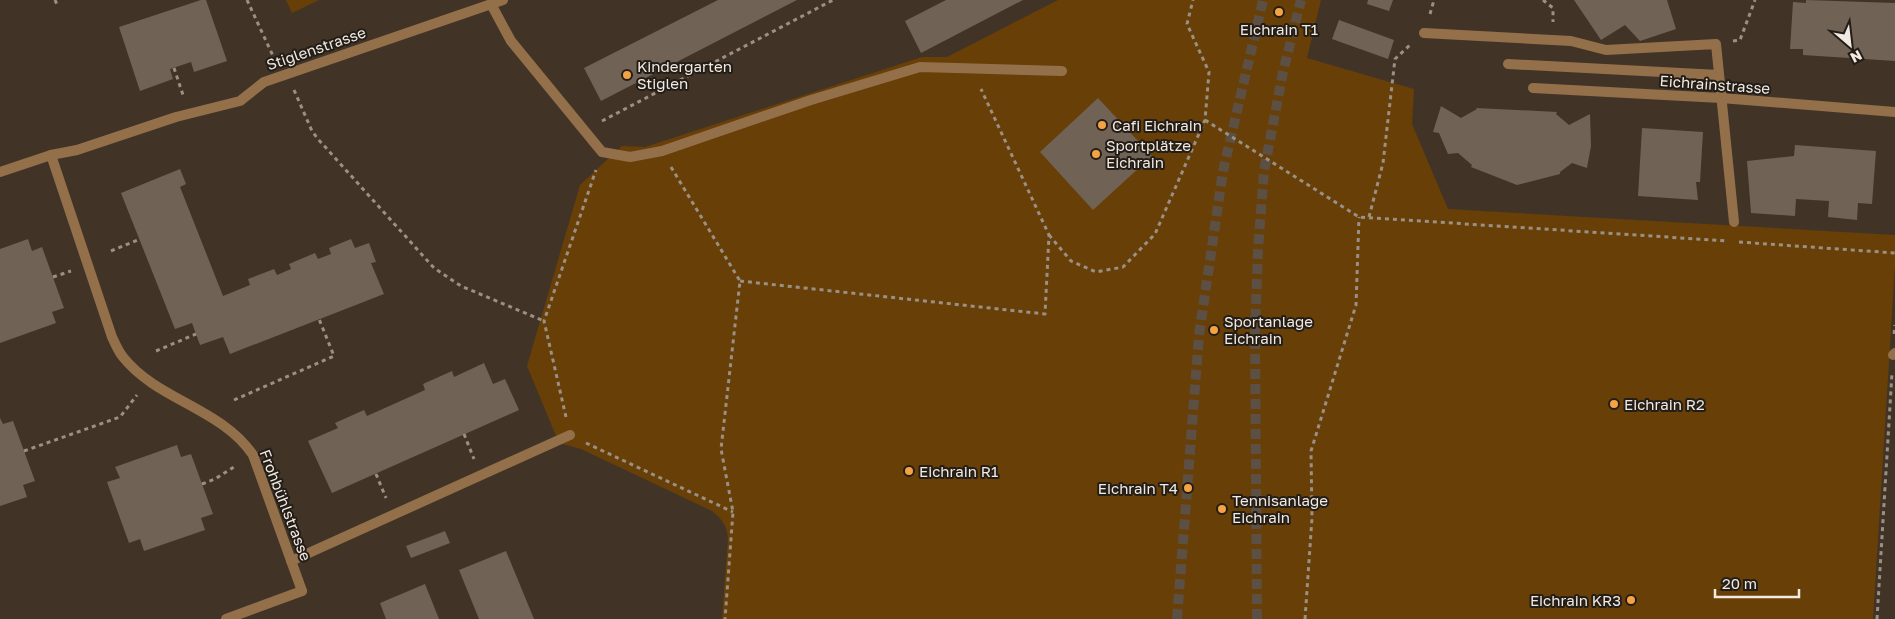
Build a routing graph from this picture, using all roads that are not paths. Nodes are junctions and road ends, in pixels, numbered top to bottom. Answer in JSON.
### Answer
{"nodes":[{"id":1,"x":503,"y":0,"type":"edge"},
{"id":2,"x":491,"y":4,"type":"junction"},
{"id":3,"x":1424,"y":33,"type":"road end"},
{"id":4,"x":1508,"y":64,"type":"dead end"},
{"id":5,"x":1062,"y":70,"type":"dead end"},
{"id":6,"x":1719,"y":75,"type":"junction"},
{"id":7,"x":1533,"y":88,"type":"dead end"},
{"id":8,"x":1721,"y":98,"type":"junction"},
{"id":9,"x":1895,"y":112,"type":"edge"},
{"id":10,"x":51,"y":154,"type":"junction"},
{"id":11,"x":0,"y":172,"type":"edge"},
{"id":12,"x":1734,"y":222,"type":"dead end"},
{"id":13,"x":570,"y":435,"type":"road end"},
{"id":14,"x":290,"y":561,"type":"junction"},
{"id":15,"x":226,"y":619,"type":"edge"}],
"edges":[{"from":1,"to":2,"type":"street","name":"Stiglenstrasse"},
{"from":2,"to":5,"type":"street"},
{"from":2,"to":10,"type":"street","name":"Stiglenstrasse"},
{"from":3,"to":6,"type":"street"},
{"from":4,"to":6,"type":"street"},
{"from":6,"to":8,"type":"street"},
{"from":7,"to":8,"type":"street","name":"Eichrainstrasse"},
{"from":8,"to":9,"type":"street","name":"Eichrainstrasse"},
{"from":8,"to":12,"type":"street"},
{"from":10,"to":11,"type":"street","name":"Stiglenstrasse"},
{"from":10,"to":14,"type":"street","name":"Frohbühlstrasse"},
{"from":13,"to":14,"type":"street"},
{"from":14,"to":15,"type":"street","name":"Frohbühlstrasse"}]}
